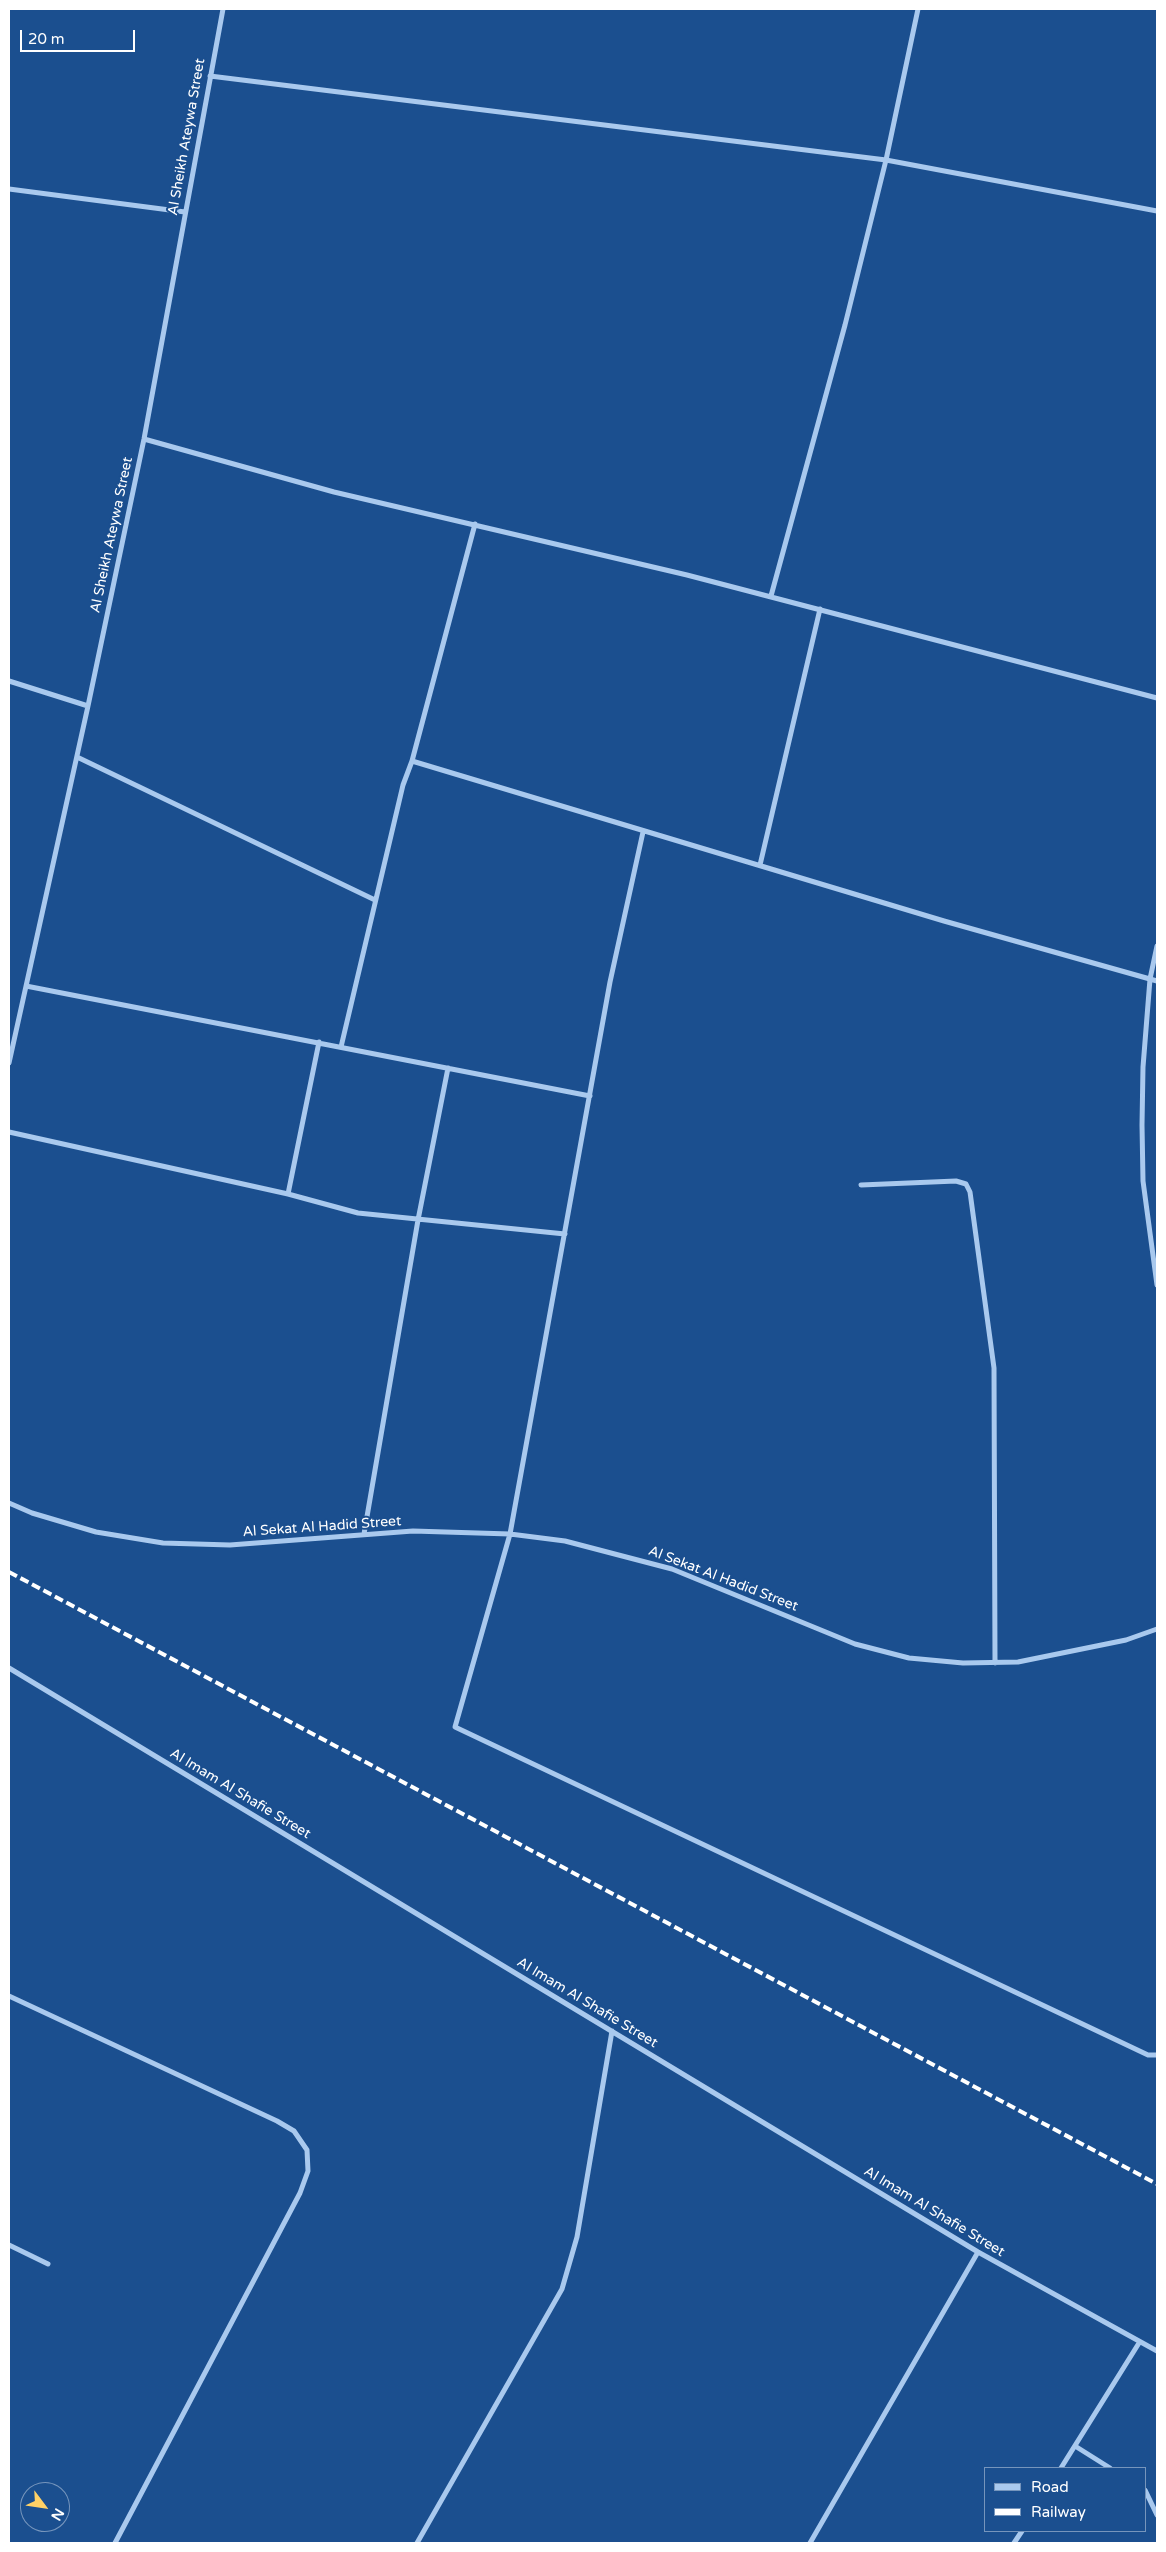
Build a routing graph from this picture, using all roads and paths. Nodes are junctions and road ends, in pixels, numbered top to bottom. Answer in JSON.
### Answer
{"nodes":[{"id":1,"x":224,"y":9,"type":"edge"},
{"id":2,"x":918,"y":9,"type":"edge"},
{"id":3,"x":210,"y":76,"type":"junction"},
{"id":4,"x":886,"y":160,"type":"junction"},
{"id":5,"x":9,"y":189,"type":"edge"},
{"id":6,"x":1157,"y":211,"type":"edge"},
{"id":7,"x":185,"y":212,"type":"junction"},
{"id":8,"x":144,"y":439,"type":"junction"},
{"id":9,"x":475,"y":524,"type":"junction"},
{"id":10,"x":771,"y":596,"type":"junction"},
{"id":11,"x":820,"y":609,"type":"junction"},
{"id":12,"x":9,"y":680,"type":"edge"},
{"id":13,"x":1157,"y":698,"type":"edge"},
{"id":14,"x":88,"y":706,"type":"junction"},
{"id":15,"x":77,"y":757,"type":"junction"},
{"id":16,"x":412,"y":761,"type":"junction"},
{"id":17,"x":643,"y":832,"type":"junction"},
{"id":18,"x":760,"y":864,"type":"junction"},
{"id":19,"x":374,"y":900,"type":"junction"},
{"id":20,"x":1157,"y":946,"type":"edge"},
{"id":21,"x":1150,"y":979,"type":"junction"},
{"id":22,"x":1157,"y":981,"type":"edge"},
{"id":23,"x":26,"y":986,"type":"junction"},
{"id":24,"x":319,"y":1042,"type":"junction"},
{"id":25,"x":341,"y":1047,"type":"junction"},
{"id":26,"x":9,"y":1063,"type":"edge"},
{"id":27,"x":448,"y":1068,"type":"junction"},
{"id":28,"x":590,"y":1096,"type":"junction"},
{"id":29,"x":9,"y":1132,"type":"edge"},
{"id":30,"x":860,"y":1186,"type":"dead end"},
{"id":31,"x":288,"y":1194,"type":"junction"},
{"id":32,"x":418,"y":1220,"type":"junction"},
{"id":33,"x":565,"y":1234,"type":"junction"},
{"id":34,"x":1157,"y":1285,"type":"edge"},
{"id":35,"x":9,"y":1503,"type":"edge"},
{"id":36,"x":364,"y":1534,"type":"junction"},
{"id":37,"x":510,"y":1534,"type":"junction"},
{"id":38,"x":1157,"y":1629,"type":"edge"},
{"id":39,"x":995,"y":1663,"type":"junction"},
{"id":40,"x":9,"y":1668,"type":"edge"},
{"id":41,"x":9,"y":1996,"type":"edge"},
{"id":42,"x":612,"y":2031,"type":"junction"},
{"id":43,"x":1157,"y":2055,"type":"edge"},
{"id":44,"x":9,"y":2245,"type":"edge"},
{"id":45,"x":978,"y":2252,"type":"junction"},
{"id":46,"x":48,"y":2264,"type":"dead end"},
{"id":47,"x":1139,"y":2343,"type":"junction"},
{"id":48,"x":1157,"y":2351,"type":"edge"},
{"id":49,"x":1075,"y":2446,"type":"junction"},
{"id":50,"x":1062,"y":2467,"type":"edge"},
{"id":51,"x":1108,"y":2467,"type":"edge"},
{"id":52,"x":1146,"y":2492,"type":"edge"},
{"id":53,"x":1157,"y":2515,"type":"edge"},
{"id":54,"x":1021,"y":2532,"type":"edge"},
{"id":55,"x":115,"y":2543,"type":"edge"},
{"id":56,"x":417,"y":2543,"type":"edge"},
{"id":57,"x":810,"y":2543,"type":"edge"},
{"id":58,"x":1014,"y":2543,"type":"edge"}],
"edges":[{"from":1,"to":3,"type":"street","name":"Al Sheikh Ateywa Street"},
{"from":2,"to":4,"type":"street"},
{"from":3,"to":4,"type":"street"},
{"from":3,"to":7,"type":"street","name":"Al Sheikh Ateywa Street"},
{"from":4,"to":6,"type":"street"},
{"from":4,"to":10,"type":"street"},
{"from":5,"to":7,"type":"street"},
{"from":7,"to":8,"type":"street","name":"Al Sheikh Ateywa Street"},
{"from":8,"to":9,"type":"street"},
{"from":8,"to":14,"type":"street","name":"Al Sheikh Ateywa Street"},
{"from":9,"to":10,"type":"street"},
{"from":9,"to":16,"type":"street"},
{"from":10,"to":11,"type":"street"},
{"from":11,"to":13,"type":"street"},
{"from":11,"to":18,"type":"street"},
{"from":12,"to":14,"type":"street"},
{"from":14,"to":15,"type":"street","name":"Al Sheikh Ateywa Street"},
{"from":15,"to":19,"type":"street"},
{"from":15,"to":23,"type":"street","name":"Al Sheikh Ateywa Street"},
{"from":16,"to":17,"type":"street"},
{"from":16,"to":19,"type":"street"},
{"from":17,"to":18,"type":"street"},
{"from":17,"to":28,"type":"street"},
{"from":18,"to":21,"type":"street"},
{"from":19,"to":25,"type":"street"},
{"from":20,"to":21,"type":"street"},
{"from":21,"to":22,"type":"street"},
{"from":21,"to":34,"type":"street"},
{"from":23,"to":24,"type":"street"},
{"from":23,"to":26,"type":"street","name":"Al Sheikh Ateywa Street"},
{"from":24,"to":25,"type":"street"},
{"from":24,"to":31,"type":"street"},
{"from":25,"to":27,"type":"street"},
{"from":27,"to":28,"type":"street"},
{"from":27,"to":32,"type":"street"},
{"from":28,"to":33,"type":"street"},
{"from":29,"to":31,"type":"street"},
{"from":30,"to":39,"type":"street"},
{"from":31,"to":32,"type":"street"},
{"from":32,"to":33,"type":"street"},
{"from":32,"to":36,"type":"street"},
{"from":33,"to":37,"type":"street"},
{"from":35,"to":36,"type":"street","name":"Al Sekat Al Hadid Street"},
{"from":36,"to":37,"type":"street","name":"Al Sekat Al Hadid Street"},
{"from":37,"to":39,"type":"street","name":"Al Sekat Al Hadid Street"},
{"from":37,"to":43,"type":"street"},
{"from":38,"to":39,"type":"street","name":"Al Sekat Al Hadid Street"},
{"from":40,"to":42,"type":"street","name":"Al Imam Al Shafie Street"},
{"from":41,"to":55,"type":"street"},
{"from":42,"to":45,"type":"street","name":"Al Imam Al Shafie Street"},
{"from":42,"to":56,"type":"street"},
{"from":44,"to":46,"type":"street"},
{"from":45,"to":47,"type":"street","name":"Al Imam Al Shafie Street"},
{"from":45,"to":57,"type":"street"},
{"from":47,"to":48,"type":"street","name":"Al Imam Al Shafie Street"},
{"from":47,"to":49,"type":"street"},
{"from":49,"to":50,"type":"street"},
{"from":49,"to":51,"type":"street"},
{"from":52,"to":53,"type":"street"},
{"from":54,"to":58,"type":"street"}]}
